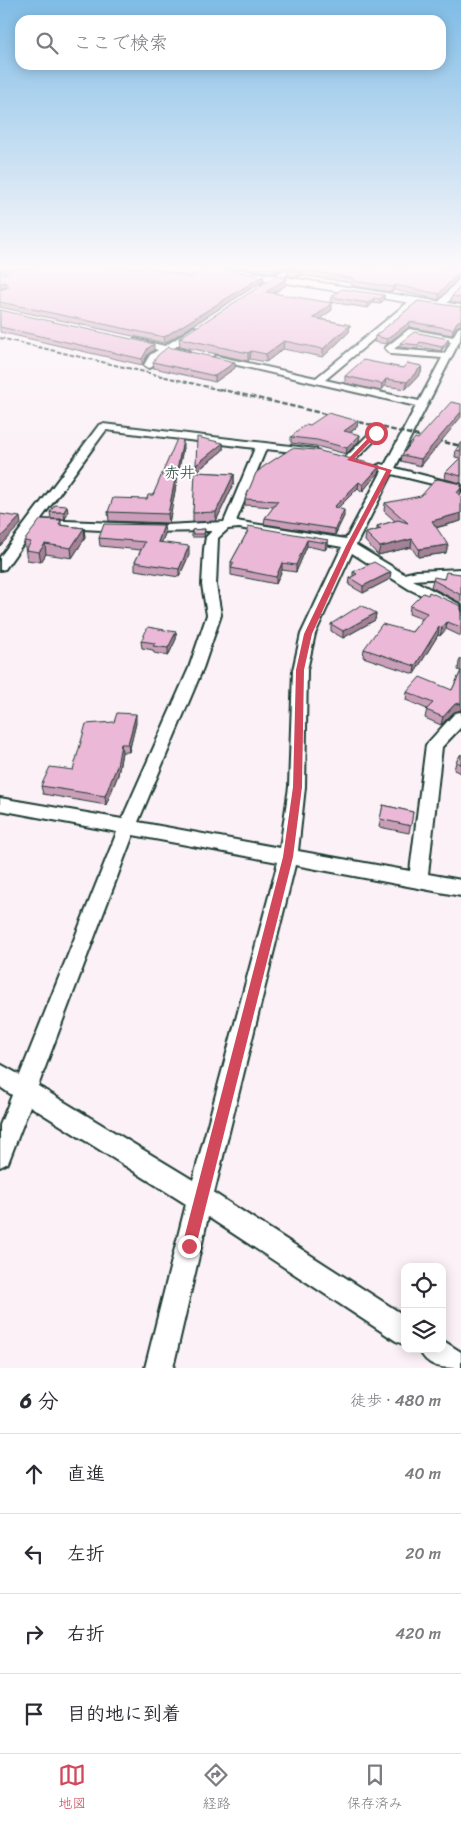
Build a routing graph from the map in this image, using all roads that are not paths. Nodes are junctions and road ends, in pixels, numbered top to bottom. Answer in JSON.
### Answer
{"nodes":[{"id":1,"x":193,"y":332,"type":"edge"},
{"id":2,"x":377,"y":332,"type":"edge"},
{"id":3,"x":410,"y":332,"type":"edge"},
{"id":4,"x":422,"y":332,"type":"edge"},
{"id":5,"x":459,"y":335,"type":"edge"},
{"id":6,"x":122,"y":339,"type":"edge"},
{"id":7,"x":167,"y":349,"type":"junction"},
{"id":8,"x":448,"y":356,"type":"junction"},
{"id":9,"x":149,"y":365,"type":"dead end"},
{"id":10,"x":317,"y":382,"type":"junction"},
{"id":11,"x":424,"y":405,"type":"junction"},
{"id":12,"x":376,"y":433,"type":"dead end"},
{"id":13,"x":262,"y":445,"type":"junction"},
{"id":14,"x":325,"y":454,"type":"edge"},
{"id":15,"x":389,"y":470,"type":"junction"},
{"id":16,"x":461,"y":488,"type":"edge"},
{"id":17,"x":34,"y":521,"type":"junction"},
{"id":18,"x":227,"y":526,"type":"junction"},
{"id":19,"x":349,"y":546,"type":"junction"},
{"id":20,"x":0,"y":566,"type":"edge"},
{"id":21,"x":461,"y":573,"type":"edge"},
{"id":22,"x":402,"y":579,"type":"junction"},
{"id":23,"x":461,"y":610,"type":"edge"},
{"id":24,"x":461,"y":716,"type":"edge"},
{"id":25,"x":0,"y":804,"type":"edge"},
{"id":26,"x":127,"y":828,"type":"junction"},
{"id":27,"x":288,"y":857,"type":"junction"},
{"id":28,"x":418,"y":881,"type":"junction"},
{"id":29,"x":461,"y":888,"type":"edge"},
{"id":30,"x":0,"y":1075,"type":"edge"},
{"id":31,"x":25,"y":1091,"type":"junction"},
{"id":32,"x":0,"y":1154,"type":"edge"},
{"id":33,"x":200,"y":1198,"type":"junction"},
{"id":34,"x":401,"y":1329,"type":"edge"},
{"id":35,"x":438,"y":1353,"type":"edge"},
{"id":36,"x":160,"y":1368,"type":"edge"},
{"id":37,"x":460,"y":1368,"type":"edge"}],
"edges":[{"from":1,"to":7,"type":"street"},
{"from":2,"to":10,"type":"street"},
{"from":3,"to":8,"type":"street"},
{"from":4,"to":5,"type":"street"},
{"from":5,"to":8,"type":"street"},
{"from":6,"to":7,"type":"street"},
{"from":7,"to":9,"type":"street"},
{"from":7,"to":10,"type":"street"},
{"from":8,"to":11,"type":"street"},
{"from":10,"to":11,"type":"street"},
{"from":11,"to":15,"type":"street"},
{"from":12,"to":15,"type":"street"},
{"from":13,"to":14,"type":"street"},
{"from":13,"to":17,"type":"street"},
{"from":13,"to":18,"type":"street"},
{"from":15,"to":16,"type":"street"},
{"from":15,"to":19,"type":"street"},
{"from":17,"to":18,"type":"street"},
{"from":17,"to":20,"type":"street"},
{"from":18,"to":19,"type":"street"},
{"from":18,"to":26,"type":"street"},
{"from":19,"to":22,"type":"street"},
{"from":19,"to":27,"type":"street"},
{"from":21,"to":22,"type":"street"},
{"from":22,"to":23,"type":"street"},
{"from":24,"to":28,"type":"street"},
{"from":25,"to":26,"type":"street"},
{"from":26,"to":27,"type":"street"},
{"from":26,"to":31,"type":"street"},
{"from":27,"to":28,"type":"street"},
{"from":27,"to":33,"type":"street"},
{"from":28,"to":29,"type":"street"},
{"from":30,"to":31,"type":"street"},
{"from":31,"to":32,"type":"street"},
{"from":31,"to":33,"type":"street"},
{"from":33,"to":34,"type":"street"},
{"from":33,"to":36,"type":"street"},
{"from":35,"to":37,"type":"street"}]}
